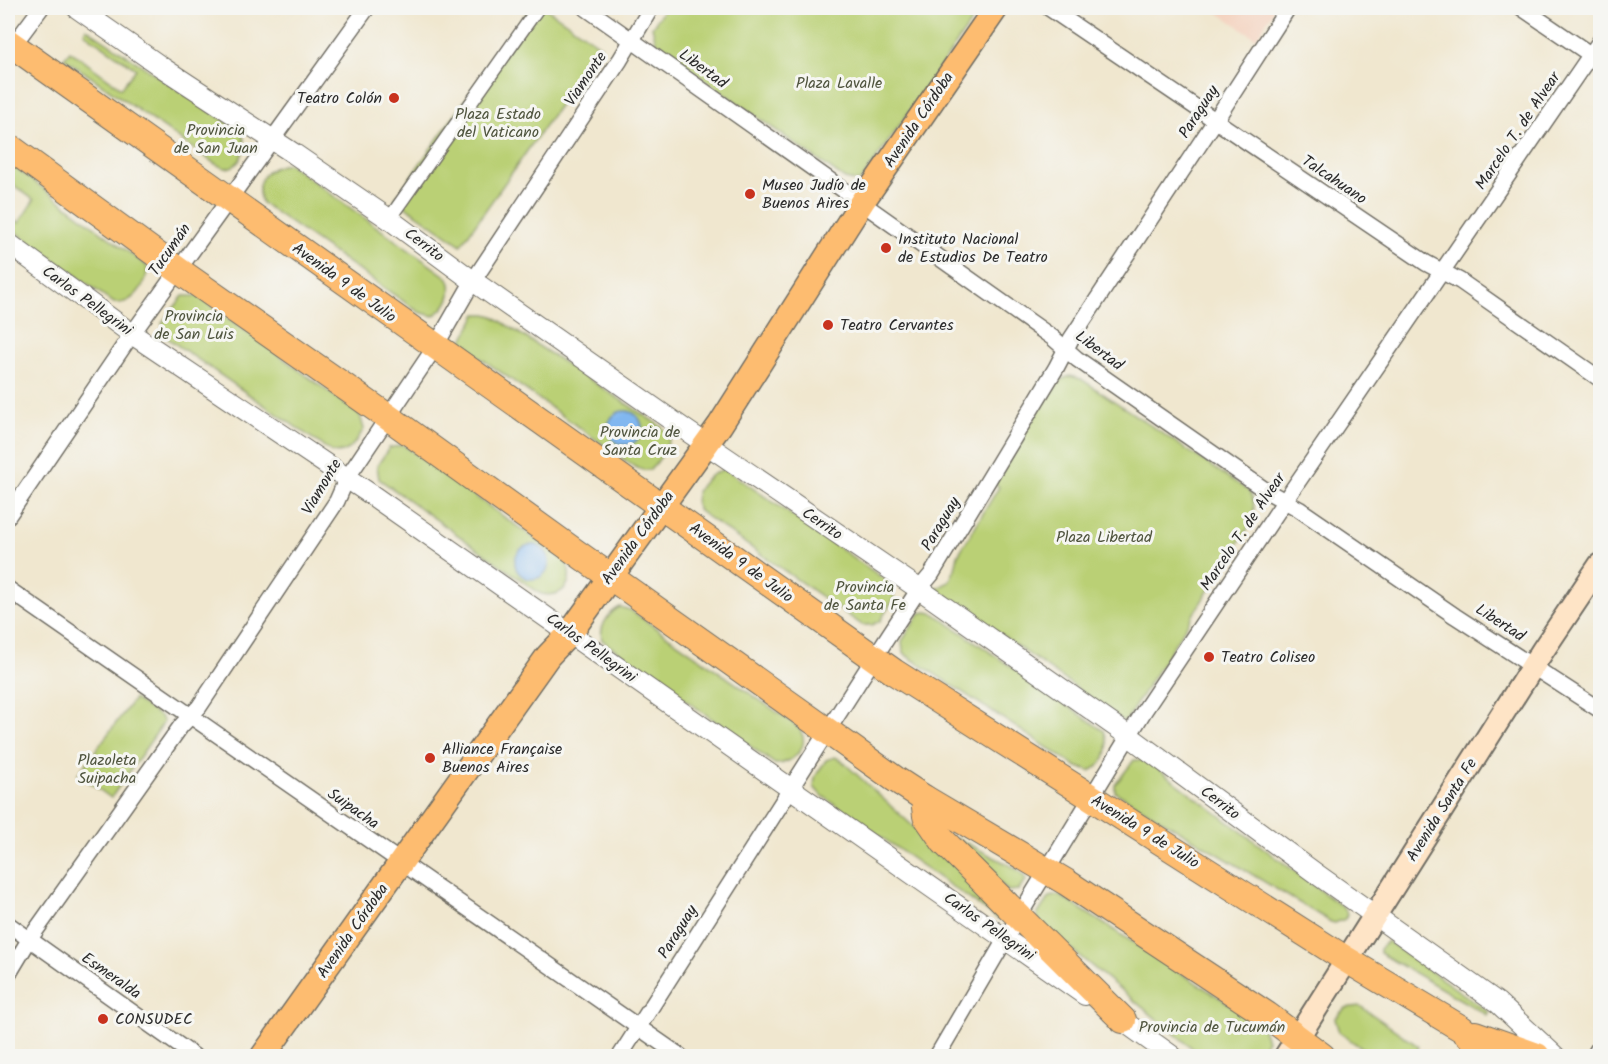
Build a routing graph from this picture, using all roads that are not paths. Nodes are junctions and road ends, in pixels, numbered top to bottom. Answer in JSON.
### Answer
{"nodes":[{"id":1,"x":41,"y":8,"type":"edge"},
{"id":2,"x":77,"y":8,"type":"edge"},
{"id":3,"x":367,"y":8,"type":"edge"},
{"id":4,"x":538,"y":8,"type":"edge"},
{"id":5,"x":586,"y":8,"type":"edge"},
{"id":6,"x":651,"y":8,"type":"edge"},
{"id":7,"x":996,"y":8,"type":"edge"},
{"id":8,"x":1049,"y":8,"type":"edge"},
{"id":9,"x":1288,"y":8,"type":"edge"},
{"id":10,"x":1522,"y":8,"type":"edge"},
{"id":11,"x":632,"y":40,"type":"junction"},
{"id":12,"x":1600,"y":41,"type":"edge"},
{"id":13,"x":9,"y":47,"type":"edge"},
{"id":14,"x":1596,"y":58,"type":"edge"},
{"id":15,"x":1215,"y":121,"type":"junction"},
{"id":16,"x":272,"y":141,"type":"junction"},
{"id":17,"x":8,"y":146,"type":"edge"},
{"id":18,"x":228,"y":200,"type":"junction"},
{"id":19,"x":862,"y":202,"type":"junction"},
{"id":20,"x":389,"y":219,"type":"junction"},
{"id":21,"x":8,"y":243,"type":"edge"},
{"id":22,"x":178,"y":270,"type":"junction"},
{"id":23,"x":1443,"y":272,"type":"junction"},
{"id":24,"x":473,"y":281,"type":"junction"},
{"id":25,"x":132,"y":334,"type":"junction"},
{"id":26,"x":435,"y":347,"type":"junction"},
{"id":27,"x":1066,"y":349,"type":"junction"},
{"id":28,"x":1600,"y":379,"type":"edge"},
{"id":29,"x":388,"y":417,"type":"junction"},
{"id":30,"x":706,"y":444,"type":"junction"},
{"id":31,"x":347,"y":478,"type":"junction"},
{"id":32,"x":1284,"y":502,"type":"junction"},
{"id":33,"x":661,"y":506,"type":"junction"},
{"id":34,"x":8,"y":516,"type":"edge"},
{"id":35,"x":1600,"y":565,"type":"edge"},
{"id":36,"x":610,"y":577,"type":"junction"},
{"id":37,"x":8,"y":589,"type":"edge"},
{"id":38,"x":919,"y":589,"type":"junction"},
{"id":39,"x":570,"y":633,"type":"junction"},
{"id":40,"x":874,"y":658,"type":"junction"},
{"id":41,"x":1533,"y":666,"type":"junction"},
{"id":42,"x":1600,"y":710,"type":"edge"},
{"id":43,"x":190,"y":717,"type":"junction"},
{"id":44,"x":827,"y":731,"type":"junction"},
{"id":45,"x":1129,"y":736,"type":"junction"},
{"id":46,"x":791,"y":788,"type":"junction"},
{"id":47,"x":924,"y":798,"type":"junction"},
{"id":48,"x":1091,"y":798,"type":"junction"},
{"id":49,"x":401,"y":864,"type":"junction"},
{"id":50,"x":1047,"y":871,"type":"junction"},
{"id":51,"x":1376,"y":915,"type":"junction"},
{"id":52,"x":1019,"y":916,"type":"junction"},
{"id":53,"x":8,"y":924,"type":"edge"},
{"id":54,"x":1006,"y":939,"type":"junction"},
{"id":55,"x":29,"y":940,"type":"junction"},
{"id":56,"x":1347,"y":960,"type":"junction"},
{"id":57,"x":8,"y":975,"type":"edge"},
{"id":58,"x":1122,"y":1020,"type":"junction"},
{"id":59,"x":640,"y":1028,"type":"junction"},
{"id":60,"x":1462,"y":1029,"type":"junction"},
{"id":61,"x":1600,"y":1046,"type":"edge"},
{"id":62,"x":1292,"y":1047,"type":"edge"},
{"id":63,"x":194,"y":1056,"type":"edge"},
{"id":64,"x":263,"y":1056,"type":"edge"},
{"id":65,"x":620,"y":1056,"type":"edge"},
{"id":66,"x":680,"y":1056,"type":"edge"},
{"id":67,"x":937,"y":1056,"type":"edge"},
{"id":68,"x":1172,"y":1056,"type":"edge"},
{"id":69,"x":1322,"y":1056,"type":"edge"},
{"id":70,"x":1492,"y":1056,"type":"edge"},
{"id":71,"x":1537,"y":1056,"type":"edge"},
{"id":72,"x":1556,"y":1056,"type":"edge"},
{"id":73,"x":1594,"y":1056,"type":"edge"}],
"edges":[{"from":1,"to":13,"type":"street"},
{"from":2,"to":16,"type":"street","name":"Cerrito"},
{"from":3,"to":16,"type":"street","name":"Tucumán"},
{"from":4,"to":20,"type":"street"},
{"from":5,"to":11,"type":"street","name":"Libertad"},
{"from":6,"to":11,"type":"street","name":"Viamonte"},
{"from":7,"to":19,"type":"main road","name":"Avenida Córdoba"},
{"from":8,"to":15,"type":"street","name":"Talcahuano"},
{"from":9,"to":15,"type":"street","name":"Paraguay"},
{"from":10,"to":14,"type":"street"},
{"from":11,"to":19,"type":"street","name":"Libertad"},
{"from":11,"to":24,"type":"street","name":"Viamonte"},
{"from":12,"to":14,"type":"street","name":"Marcelo T. de Alvear"},
{"from":13,"to":18,"type":"highway","name":"Avenida 9 de Julio"},
{"from":14,"to":23,"type":"street","name":"Marcelo T. de Alvear"},
{"from":15,"to":23,"type":"street","name":"Talcahuano"},
{"from":15,"to":27,"type":"street","name":"Paraguay"},
{"from":16,"to":18,"type":"street","name":"Tucumán"},
{"from":16,"to":20,"type":"street","name":"Cerrito"},
{"from":17,"to":22,"type":"highway"},
{"from":18,"to":22,"type":"street","name":"Tucumán"},
{"from":18,"to":26,"type":"highway","name":"Avenida 9 de Julio"},
{"from":19,"to":27,"type":"street","name":"Libertad"},
{"from":19,"to":30,"type":"main road","name":"Avenida Córdoba"},
{"from":20,"to":24,"type":"street","name":"Cerrito"},
{"from":21,"to":25,"type":"street","name":"Carlos Pellegrini"},
{"from":22,"to":25,"type":"street","name":"Tucumán"},
{"from":22,"to":29,"type":"highway"},
{"from":23,"to":28,"type":"street","name":"Talcahuano"},
{"from":23,"to":32,"type":"street","name":"Marcelo T. de Alvear"},
{"from":24,"to":26,"type":"street","name":"Viamonte"},
{"from":24,"to":30,"type":"street","name":"Cerrito"},
{"from":25,"to":31,"type":"street","name":"Carlos Pellegrini"},
{"from":25,"to":34,"type":"street","name":"Tucumán"},
{"from":26,"to":29,"type":"street","name":"Viamonte"},
{"from":26,"to":33,"type":"highway","name":"Avenida 9 de Julio"},
{"from":27,"to":32,"type":"street","name":"Libertad"},
{"from":27,"to":38,"type":"street","name":"Paraguay"},
{"from":29,"to":31,"type":"street","name":"Viamonte"},
{"from":29,"to":36,"type":"highway"},
{"from":30,"to":33,"type":"main road","name":"Avenida Córdoba"},
{"from":30,"to":38,"type":"street","name":"Cerrito"},
{"from":31,"to":39,"type":"street","name":"Carlos Pellegrini"},
{"from":31,"to":43,"type":"street","name":"Viamonte"},
{"from":32,"to":41,"type":"street","name":"Libertad"},
{"from":32,"to":45,"type":"street","name":"Marcelo T. de Alvear"},
{"from":33,"to":36,"type":"main road","name":"Avenida Córdoba"},
{"from":33,"to":40,"type":"highway","name":"Avenida 9 de Julio"},
{"from":35,"to":41,"type":"main road","name":"Avenida Santa Fe"},
{"from":36,"to":39,"type":"main road","name":"Avenida Córdoba"},
{"from":36,"to":44,"type":"highway"},
{"from":37,"to":43,"type":"street","name":"Suipacha"},
{"from":38,"to":40,"type":"street","name":"Paraguay"},
{"from":38,"to":45,"type":"street","name":"Cerrito"},
{"from":39,"to":46,"type":"street","name":"Carlos Pellegrini"},
{"from":39,"to":49,"type":"main road","name":"Avenida Córdoba"},
{"from":40,"to":44,"type":"street","name":"Paraguay"},
{"from":40,"to":48,"type":"highway","name":"Avenida 9 de Julio"},
{"from":41,"to":42,"type":"street","name":"Libertad"},
{"from":41,"to":51,"type":"main road","name":"Avenida Santa Fe"},
{"from":43,"to":49,"type":"street","name":"Suipacha"},
{"from":43,"to":55,"type":"street","name":"Viamonte"},
{"from":44,"to":46,"type":"street","name":"Paraguay"},
{"from":44,"to":47,"type":"highway"},
{"from":45,"to":48,"type":"street","name":"Marcelo T. de Alvear"},
{"from":45,"to":51,"type":"street","name":"Cerrito"},
{"from":46,"to":54,"type":"street","name":"Carlos Pellegrini"},
{"from":46,"to":59,"type":"street","name":"Paraguay"},
{"from":47,"to":50,"type":"highway"},
{"from":47,"to":52,"type":"highway"},
{"from":48,"to":50,"type":"street","name":"Marcelo T. de Alvear"},
{"from":48,"to":56,"type":"highway","name":"Avenida 9 de Julio"},
{"from":49,"to":59,"type":"street","name":"Suipacha"},
{"from":49,"to":64,"type":"main road","name":"Avenida Córdoba"},
{"from":50,"to":52,"type":"street","name":"Marcelo T. de Alvear"},
{"from":50,"to":62,"type":"highway"},
{"from":51,"to":56,"type":"main road","name":"Avenida Santa Fe"},
{"from":51,"to":72,"type":"street","name":"Cerrito"},
{"from":52,"to":54,"type":"street","name":"Marcelo T. de Alvear"},
{"from":52,"to":58,"type":"highway"},
{"from":53,"to":55,"type":"street","name":"Esmeralda"},
{"from":54,"to":58,"type":"street","name":"Carlos Pellegrini"},
{"from":54,"to":67,"type":"street","name":"Marcelo T. de Alvear"},
{"from":55,"to":57,"type":"street","name":"Viamonte"},
{"from":55,"to":63,"type":"street","name":"Esmeralda"},
{"from":56,"to":60,"type":"highway","name":"Avenida 9 de Julio"},
{"from":56,"to":62,"type":"main road","name":"Avenida Santa Fe"},
{"from":58,"to":68,"type":"street","name":"Carlos Pellegrini"},
{"from":59,"to":65,"type":"street","name":"Paraguay"},
{"from":59,"to":66,"type":"street","name":"Suipacha"},
{"from":60,"to":70,"type":"highway","name":"Avenida 9 de Julio"},
{"from":60,"to":71,"type":"highway"},
{"from":61,"to":73,"type":"street"},
{"from":62,"to":69,"type":"highway"}]}
